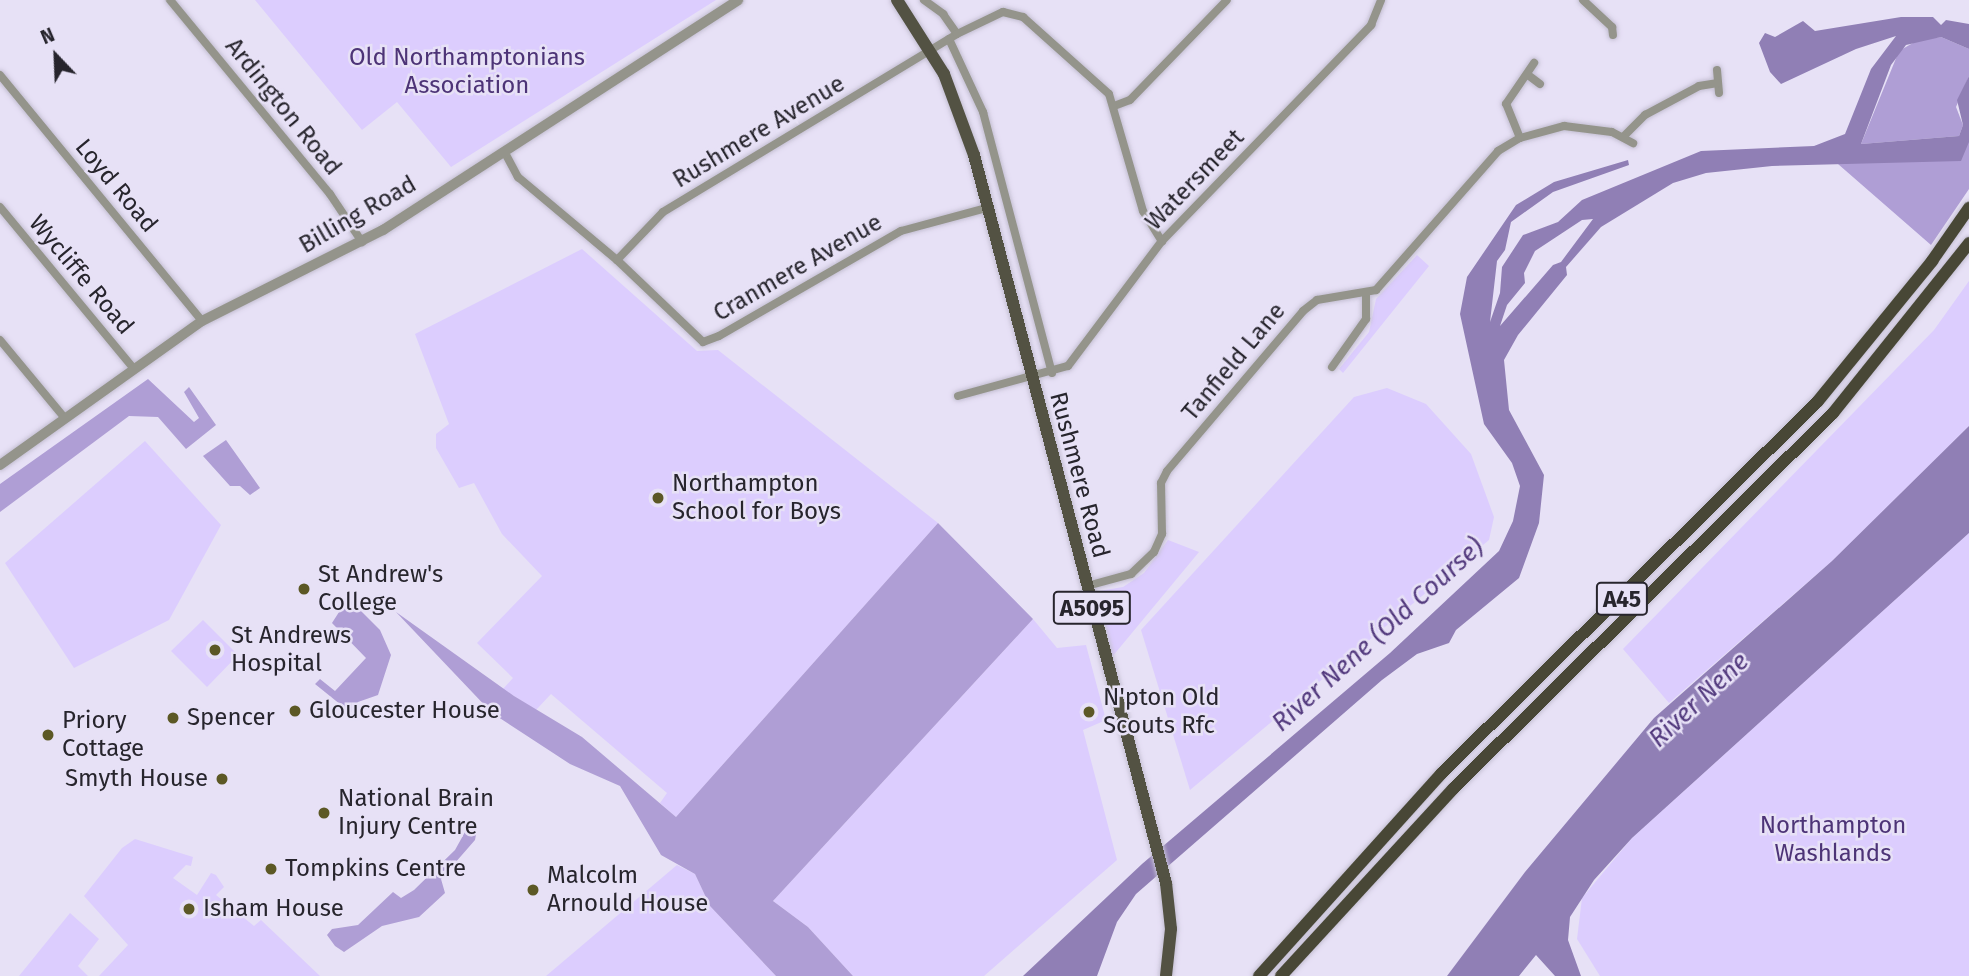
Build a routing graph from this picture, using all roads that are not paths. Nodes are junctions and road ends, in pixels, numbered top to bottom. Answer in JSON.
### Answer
{"nodes":[{"id":1,"x":170,"y":0,"type":"edge"},
{"id":2,"x":737,"y":0,"type":"edge"},
{"id":3,"x":897,"y":0,"type":"edge"},
{"id":4,"x":924,"y":0,"type":"edge"},
{"id":5,"x":1227,"y":0,"type":"edge"},
{"id":6,"x":1381,"y":0,"type":"edge"},
{"id":7,"x":1583,"y":0,"type":"edge"},
{"id":8,"x":957,"y":34,"type":"junction"},
{"id":9,"x":1613,"y":35,"type":"dead end"},
{"id":10,"x":949,"y":40,"type":"junction"},
{"id":11,"x":931,"y":50,"type":"junction"},
{"id":12,"x":1534,"y":63,"type":"dead end"},
{"id":13,"x":1717,"y":70,"type":"dead end"},
{"id":14,"x":0,"y":75,"type":"edge"},
{"id":15,"x":1528,"y":75,"type":"junction"},
{"id":16,"x":1718,"y":83,"type":"junction"},
{"id":17,"x":1540,"y":84,"type":"dead end"},
{"id":18,"x":1720,"y":93,"type":"dead end"},
{"id":19,"x":1114,"y":106,"type":"junction"},
{"id":20,"x":1624,"y":136,"type":"junction"},
{"id":21,"x":1520,"y":138,"type":"junction"},
{"id":22,"x":1633,"y":144,"type":"dead end"},
{"id":23,"x":504,"y":151,"type":"junction"},
{"id":24,"x":0,"y":207,"type":"edge"},
{"id":25,"x":986,"y":208,"type":"junction"},
{"id":26,"x":1969,"y":208,"type":"edge"},
{"id":27,"x":1163,"y":241,"type":"junction"},
{"id":28,"x":362,"y":242,"type":"junction"},
{"id":29,"x":1969,"y":243,"type":"edge"},
{"id":30,"x":617,"y":260,"type":"junction"},
{"id":31,"x":1366,"y":294,"type":"junction"},
{"id":32,"x":202,"y":321,"type":"junction"},
{"id":33,"x":0,"y":340,"type":"edge"},
{"id":34,"x":1336,"y":345,"type":"dead end"},
{"id":35,"x":1344,"y":352,"type":"junction"},
{"id":36,"x":1332,"y":367,"type":"dead end"},
{"id":37,"x":133,"y":368,"type":"junction"},
{"id":38,"x":1052,"y":373,"type":"junction"},
{"id":39,"x":1031,"y":379,"type":"junction"},
{"id":40,"x":958,"y":396,"type":"dead end"},
{"id":41,"x":64,"y":418,"type":"junction"},
{"id":42,"x":0,"y":465,"type":"edge"},
{"id":43,"x":1087,"y":586,"type":"junction"},
{"id":44,"x":1166,"y":976,"type":"edge"},
{"id":45,"x":1259,"y":976,"type":"edge"},
{"id":46,"x":1281,"y":976,"type":"edge"}],
"edges":[{"from":1,"to":28,"type":"street","name":"Ardington Road"},
{"from":2,"to":23,"type":"street","name":"Billing Road"},
{"from":3,"to":11,"type":"main road","name":"Rushmere Road","number":"A5095"},
{"from":4,"to":8,"type":"street"},
{"from":5,"to":19,"type":"street"},
{"from":6,"to":27,"type":"street","name":"Watersmeet"},
{"from":7,"to":9,"type":"street"},
{"from":8,"to":10,"type":"street","name":"Rushmere Avenue"},
{"from":8,"to":19,"type":"street","name":"Rushmere Avenue"},
{"from":10,"to":11,"type":"street","name":"Rushmere Avenue"},
{"from":10,"to":38,"type":"street","name":"Rushmere Road"},
{"from":11,"to":25,"type":"main road","name":"Rushmere Road","number":"A5095"},
{"from":11,"to":30,"type":"street","name":"Rushmere Avenue"},
{"from":12,"to":15,"type":"street"},
{"from":13,"to":16,"type":"street"},
{"from":14,"to":32,"type":"street","name":"Loyd Road"},
{"from":15,"to":17,"type":"street"},
{"from":15,"to":21,"type":"street"},
{"from":16,"to":18,"type":"street"},
{"from":16,"to":20,"type":"street"},
{"from":19,"to":27,"type":"street"},
{"from":20,"to":21,"type":"street"},
{"from":20,"to":22,"type":"street"},
{"from":21,"to":31,"type":"street"},
{"from":23,"to":28,"type":"street","name":"Billing Road"},
{"from":23,"to":30,"type":"street","name":"Cranmere Avenue"},
{"from":24,"to":37,"type":"street","name":"Wycliffe Road"},
{"from":25,"to":30,"type":"street","name":"Cranmere Avenue"},
{"from":25,"to":39,"type":"main road","name":"Rushmere Road","number":"A5095"},
{"from":26,"to":45,"type":"highway","number":"A45"},
{"from":27,"to":38,"type":"street","name":"Watersmeet"},
{"from":28,"to":32,"type":"street","name":"Billing Road"},
{"from":29,"to":46,"type":"highway","number":"A45"},
{"from":31,"to":35,"type":"street"},
{"from":31,"to":43,"type":"street","name":"Tanfield Lane"},
{"from":32,"to":37,"type":"street","name":"Billing Road"},
{"from":33,"to":41,"type":"street"},
{"from":34,"to":35,"type":"street"},
{"from":35,"to":36,"type":"street"},
{"from":37,"to":41,"type":"street","name":"Billing Road"},
{"from":38,"to":39,"type":"street","name":"Watersmeet"},
{"from":39,"to":40,"type":"street","name":"Watersmeet"},
{"from":39,"to":43,"type":"main road","name":"Rushmere Road","number":"A5095"},
{"from":41,"to":42,"type":"street","name":"Billing Road"},
{"from":43,"to":44,"type":"main road","name":"Rushmere Road","number":"A5095"}]}
